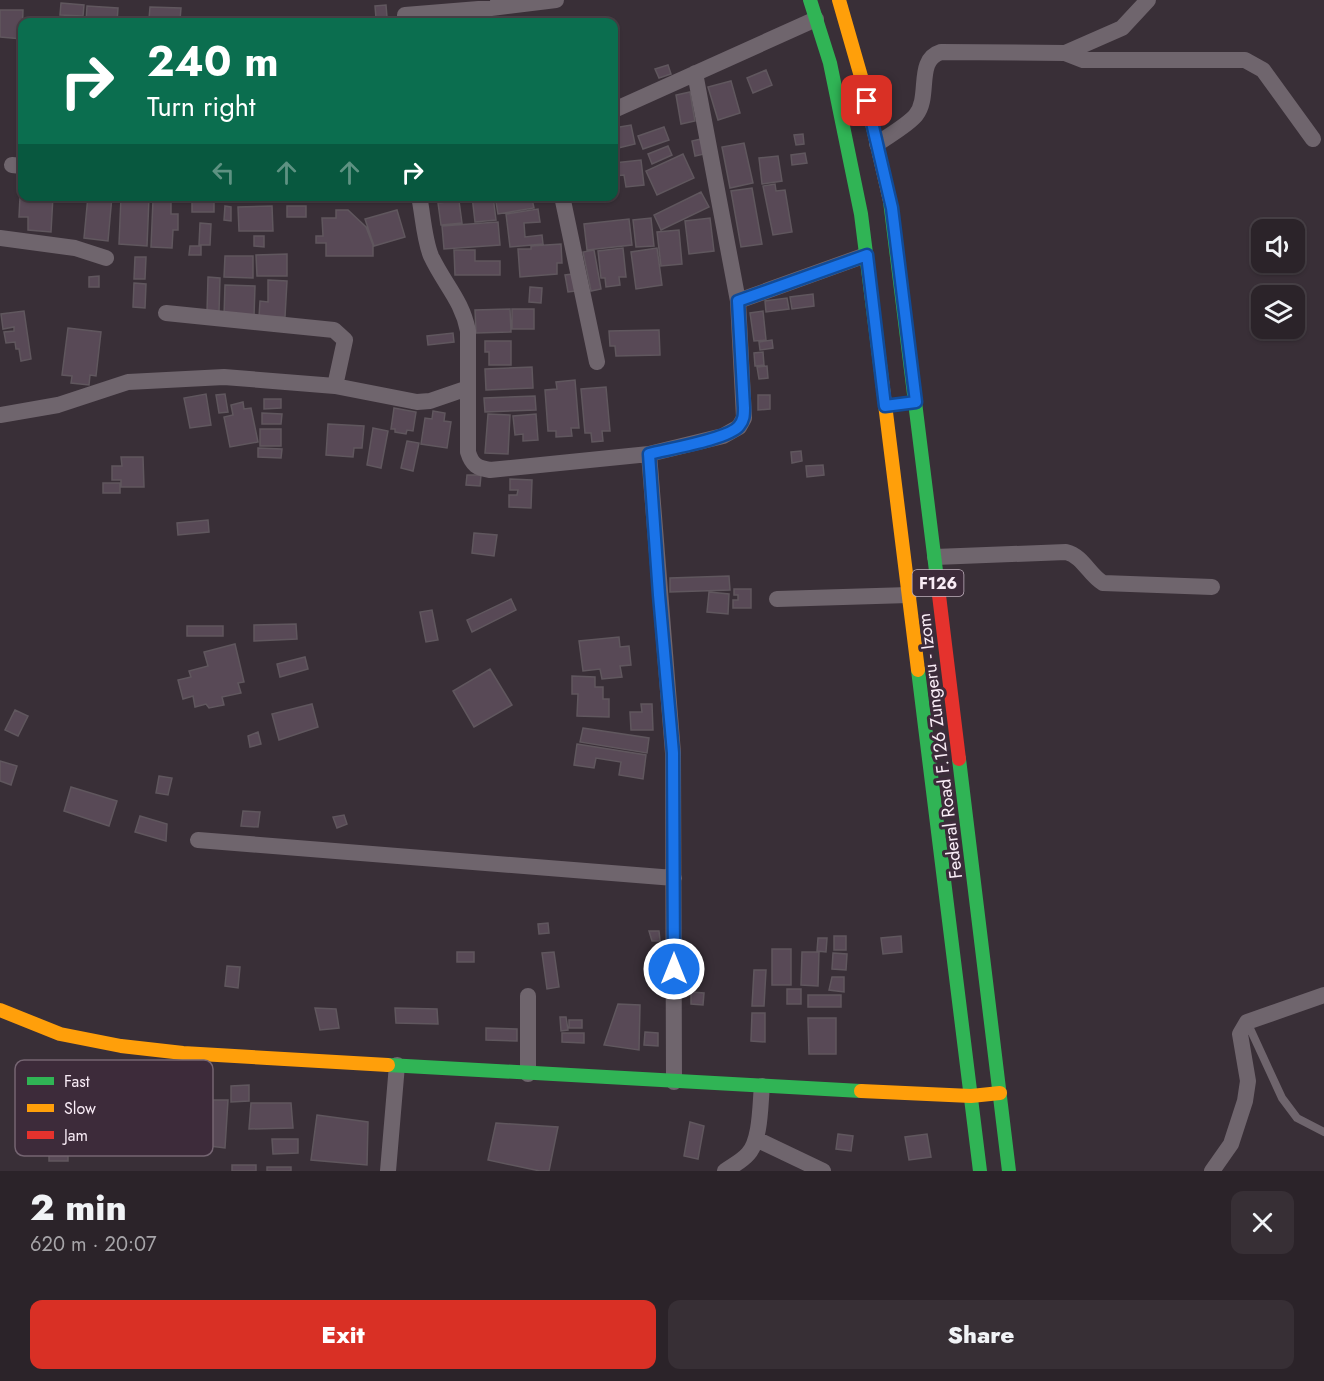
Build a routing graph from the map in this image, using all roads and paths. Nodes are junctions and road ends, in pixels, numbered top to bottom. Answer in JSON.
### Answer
{"nodes":[{"id":1,"x":556,"y":0,"type":"edge"},
{"id":2,"x":810,"y":0,"type":"edge"},
{"id":3,"x":839,"y":0,"type":"edge"},
{"id":4,"x":1148,"y":0,"type":"edge"},
{"id":5,"x":405,"y":12,"type":"edge"},
{"id":6,"x":816,"y":19,"type":"junction"},
{"id":7,"x":1065,"y":53,"type":"junction"},
{"id":8,"x":695,"y":73,"type":"junction"},
{"id":9,"x":618,"y":108,"type":"edge"},
{"id":10,"x":1313,"y":139,"type":"dead end"},
{"id":11,"x":877,"y":144,"type":"junction"},
{"id":12,"x":420,"y":201,"type":"edge"},
{"id":13,"x":563,"y":201,"type":"edge"},
{"id":14,"x":0,"y":238,"type":"edge"},
{"id":15,"x":867,"y":255,"type":"junction"},
{"id":16,"x":106,"y":258,"type":"dead end"},
{"id":17,"x":738,"y":301,"type":"junction"},
{"id":18,"x":166,"y":313,"type":"dead end"},
{"id":19,"x":597,"y":362,"type":"dead end"},
{"id":20,"x":335,"y":386,"type":"junction"},
{"id":21,"x":468,"y":388,"type":"junction"},
{"id":22,"x":901,"y":404,"type":"junction"},
{"id":23,"x":0,"y":415,"type":"edge"},
{"id":24,"x":649,"y":454,"type":"junction"},
{"id":25,"x":935,"y":557,"type":"junction"},
{"id":26,"x":1212,"y":587,"type":"dead end"},
{"id":27,"x":909,"y":596,"type":"junction"},
{"id":28,"x":777,"y":599,"type":"dead end"},
{"id":29,"x":198,"y":840,"type":"dead end"},
{"id":30,"x":674,"y":878,"type":"junction"},
{"id":31,"x":1324,"y":995,"type":"edge"},
{"id":32,"x":528,"y":996,"type":"dead end"},
{"id":33,"x":0,"y":1010,"type":"edge"},
{"id":34,"x":1247,"y":1022,"type":"junction"},
{"id":35,"x":397,"y":1065,"type":"junction"},
{"id":36,"x":528,"y":1074,"type":"junction"},
{"id":37,"x":674,"y":1082,"type":"junction"},
{"id":38,"x":762,"y":1086,"type":"junction"},
{"id":39,"x":1000,"y":1093,"type":"junction"},
{"id":40,"x":971,"y":1096,"type":"junction"},
{"id":41,"x":1324,"y":1132,"type":"edge"},
{"id":42,"x":756,"y":1139,"type":"junction"},
{"id":43,"x":388,"y":1171,"type":"edge"},
{"id":44,"x":725,"y":1171,"type":"edge"},
{"id":45,"x":823,"y":1171,"type":"edge"},
{"id":46,"x":980,"y":1171,"type":"edge"},
{"id":47,"x":1009,"y":1171,"type":"edge"},
{"id":48,"x":1212,"y":1171,"type":"edge"}],
"edges":[{"from":1,"to":5,"type":"street"},
{"from":2,"to":6,"type":"main road","name":"Federal Road F.126 Zungeru - Izom","number":"F126"},
{"from":3,"to":11,"type":"main road","name":"Federal Road F.126 Zungeru - Izom","number":"F126"},
{"from":4,"to":7,"type":"street"},
{"from":6,"to":8,"type":"street"},
{"from":6,"to":15,"type":"main road","name":"Federal Road F.126 Zungeru - Izom","number":"F126"},
{"from":7,"to":10,"type":"street"},
{"from":7,"to":11,"type":"street"},
{"from":8,"to":9,"type":"street"},
{"from":8,"to":17,"type":"street"},
{"from":11,"to":22,"type":"main road","name":"Federal Road F.126 Zungeru - Izom","number":"F126"},
{"from":12,"to":21,"type":"street"},
{"from":13,"to":19,"type":"street"},
{"from":14,"to":16,"type":"street"},
{"from":15,"to":17,"type":"street"},
{"from":15,"to":22,"type":"main road","name":"Federal Road F.126 Zungeru - Izom","number":"F126"},
{"from":17,"to":24,"type":"street"},
{"from":18,"to":20,"type":"street"},
{"from":20,"to":21,"type":"street"},
{"from":20,"to":23,"type":"street"},
{"from":21,"to":24,"type":"street"},
{"from":22,"to":25,"type":"main road","name":"Federal Road F.126 Zungeru - Izom","number":"F126"},
{"from":22,"to":27,"type":"main road","name":"Federal Road F.126 Zungeru - Izom","number":"F126"},
{"from":24,"to":30,"type":"street"},
{"from":25,"to":26,"type":"street"},
{"from":25,"to":39,"type":"main road","name":"Federal Road F.126 Zungeru - Izom","number":"F126"},
{"from":27,"to":28,"type":"street"},
{"from":27,"to":40,"type":"main road","name":"Federal Road F.126 Zungeru - Izom","number":"F126"},
{"from":29,"to":30,"type":"street"},
{"from":30,"to":37,"type":"street"},
{"from":31,"to":34,"type":"street"},
{"from":32,"to":36,"type":"street"},
{"from":33,"to":35,"type":"main road"},
{"from":34,"to":41,"type":"lane"},
{"from":34,"to":48,"type":"street"},
{"from":35,"to":36,"type":"main road"},
{"from":35,"to":43,"type":"street"},
{"from":36,"to":37,"type":"main road"},
{"from":37,"to":38,"type":"main road"},
{"from":38,"to":40,"type":"main road"},
{"from":38,"to":42,"type":"street"},
{"from":39,"to":40,"type":"main road"},
{"from":39,"to":47,"type":"main road","name":"Federal Road F.126 Zungeru - Izom","number":"F126"},
{"from":40,"to":46,"type":"main road","name":"Federal Road F.126 Zungeru - Izom","number":"F126"},
{"from":42,"to":44,"type":"street"},
{"from":42,"to":45,"type":"street"}]}
